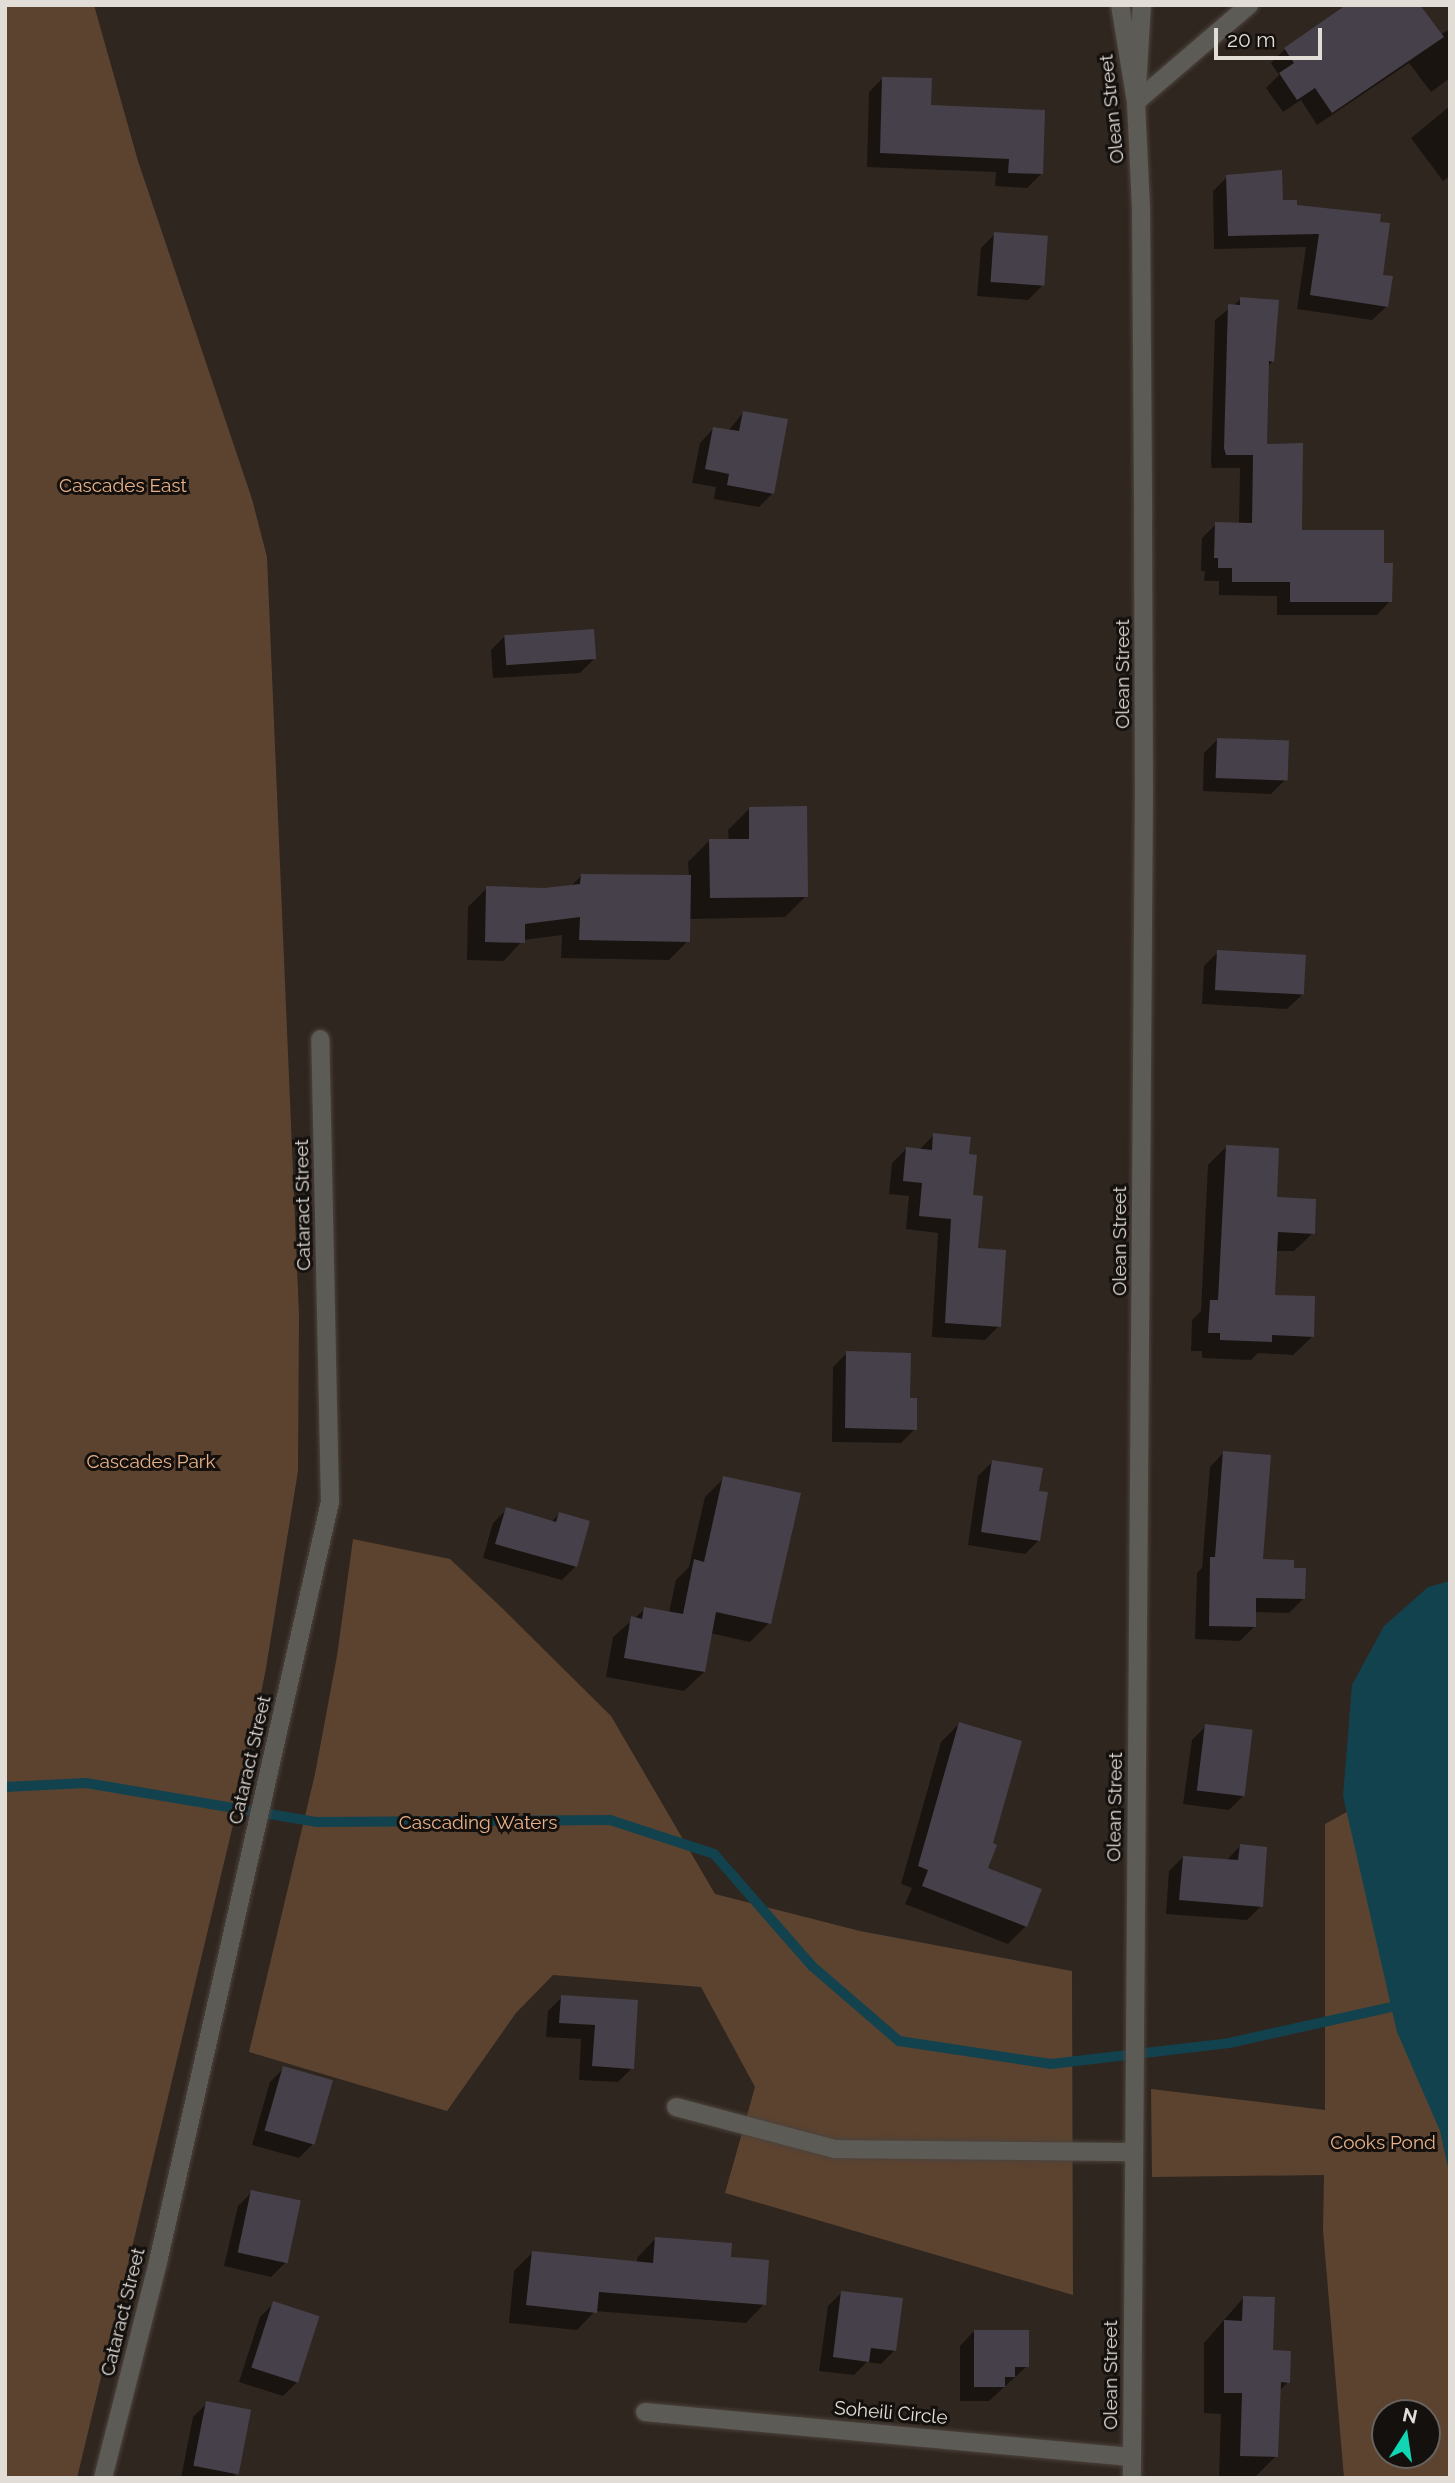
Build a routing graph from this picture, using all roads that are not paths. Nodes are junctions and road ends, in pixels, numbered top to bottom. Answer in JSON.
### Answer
{"nodes":[{"id":1,"x":1119,"y":5,"type":"edge"},
{"id":2,"x":1142,"y":5,"type":"edge"},
{"id":3,"x":1250,"y":5,"type":"edge"},
{"id":4,"x":1136,"y":102,"type":"junction"},
{"id":5,"x":320,"y":1039,"type":"dead end"},
{"id":6,"x":676,"y":2107,"type":"dead end"},
{"id":7,"x":1134,"y":2152,"type":"junction"},
{"id":8,"x":645,"y":2412,"type":"dead end"},
{"id":9,"x":1132,"y":2457,"type":"junction"},
{"id":10,"x":103,"y":2478,"type":"edge"},
{"id":11,"x":1132,"y":2478,"type":"edge"}],
"edges":[{"from":1,"to":4,"type":"street","name":"Olean Street"},
{"from":2,"to":4,"type":"street"},
{"from":3,"to":4,"type":"street"},
{"from":4,"to":7,"type":"street","name":"Olean Street"},
{"from":5,"to":10,"type":"street","name":"Cataract Street"},
{"from":6,"to":7,"type":"street"},
{"from":7,"to":9,"type":"street","name":"Olean Street"},
{"from":8,"to":9,"type":"street","name":"Soheili Circle"},
{"from":9,"to":11,"type":"street","name":"Olean Street"}]}
